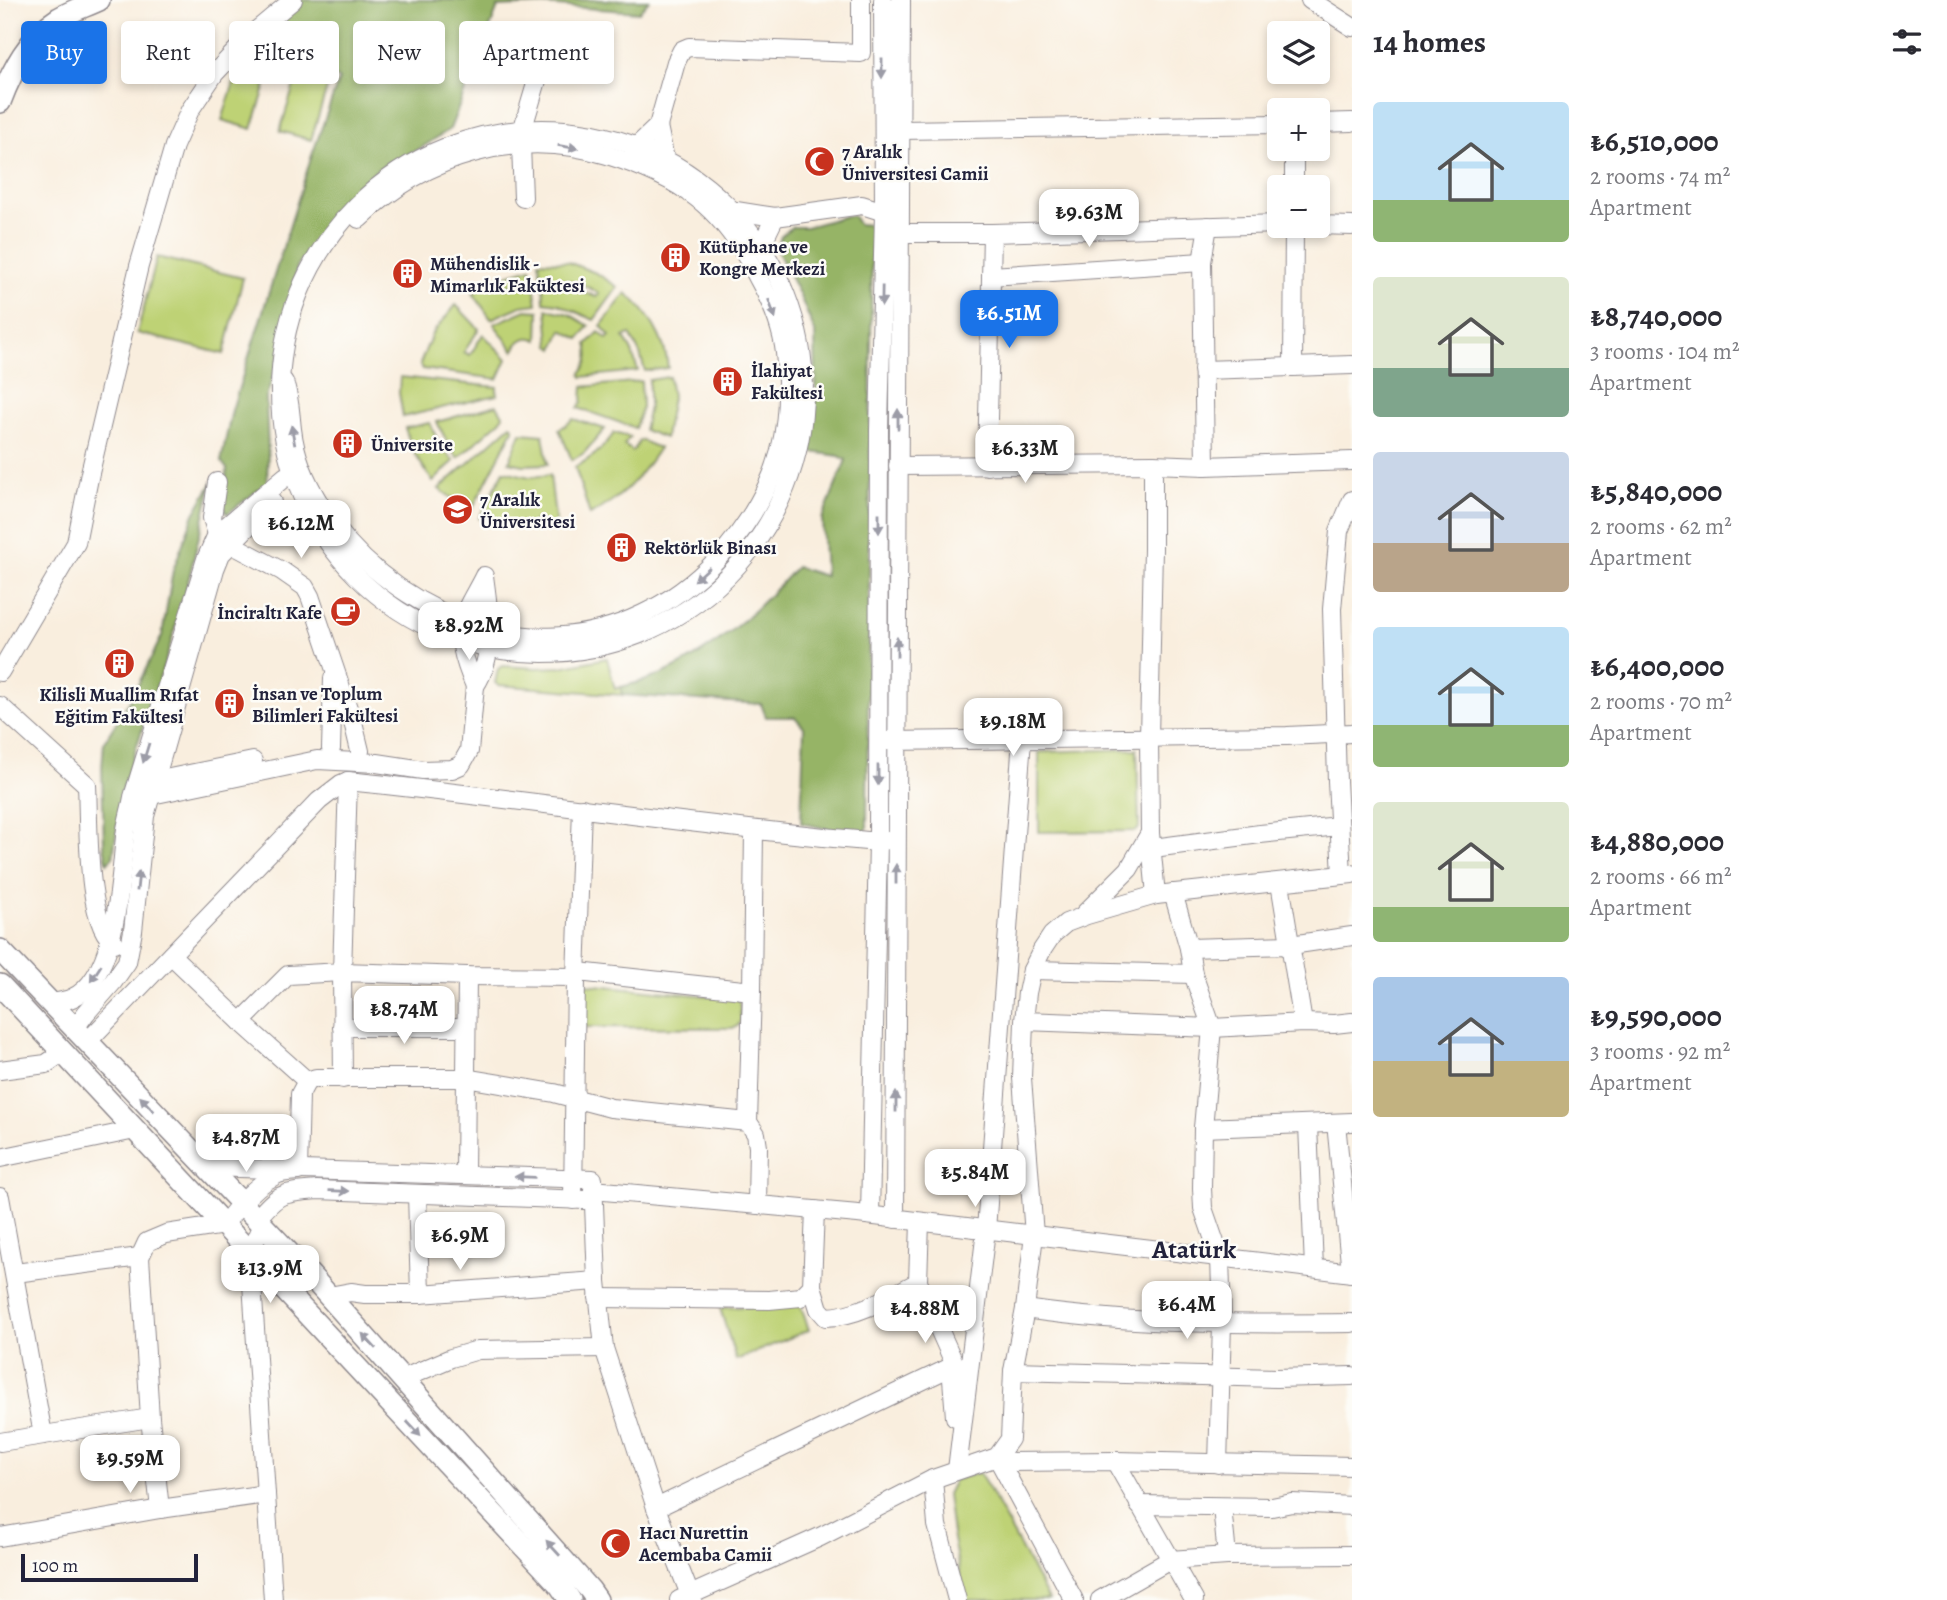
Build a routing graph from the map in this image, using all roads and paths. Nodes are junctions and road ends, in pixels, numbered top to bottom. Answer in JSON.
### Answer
{"nodes":[{"id":1,"x":65,"y":0,"type":"edge"},
{"id":2,"x":99,"y":0,"type":"edge"},
{"id":3,"x":293,"y":0,"type":"edge"},
{"id":4,"x":861,"y":0,"type":"edge"},
{"id":5,"x":883,"y":0,"type":"edge"},
{"id":6,"x":901,"y":0,"type":"edge"},
{"id":7,"x":1310,"y":0,"type":"edge"},
{"id":8,"x":1352,"y":27,"type":"edge"},
{"id":9,"x":0,"y":67,"type":"edge"},
{"id":10,"x":537,"y":84,"type":"edge"},
{"id":11,"x":0,"y":102,"type":"edge"},
{"id":12,"x":1352,"y":122,"type":"edge"},
{"id":13,"x":1330,"y":123,"type":"edge"},
{"id":14,"x":1267,"y":124,"type":"edge"},
{"id":15,"x":658,"y":126,"type":"junction"},
{"id":16,"x":901,"y":130,"type":"junction"},
{"id":17,"x":522,"y":138,"type":"junction"},
{"id":18,"x":634,"y":155,"type":"junction"},
{"id":19,"x":662,"y":166,"type":"junction"},
{"id":20,"x":523,"y":198,"type":"dead end"},
{"id":21,"x":736,"y":211,"type":"junction"},
{"id":22,"x":892,"y":211,"type":"junction"},
{"id":23,"x":775,"y":217,"type":"junction"},
{"id":24,"x":1267,"y":224,"type":"edge"},
{"id":25,"x":1330,"y":225,"type":"edge"},
{"id":26,"x":1208,"y":226,"type":"junction"},
{"id":27,"x":1352,"y":226,"type":"edge"},
{"id":28,"x":899,"y":233,"type":"junction"},
{"id":29,"x":992,"y":233,"type":"junction"},
{"id":30,"x":1294,"y":238,"type":"edge"},
{"id":31,"x":761,"y":246,"type":"junction"},
{"id":32,"x":1202,"y":262,"type":"junction"},
{"id":33,"x":767,"y":276,"type":"junction"},
{"id":34,"x":991,"y":276,"type":"junction"},
{"id":35,"x":1352,"y":365,"type":"edge"},
{"id":36,"x":1293,"y":367,"type":"junction"},
{"id":37,"x":1203,"y":370,"type":"junction"},
{"id":38,"x":1352,"y":461,"type":"edge"},
{"id":39,"x":1153,"y":464,"type":"junction"},
{"id":40,"x":988,"y":466,"type":"junction"},
{"id":41,"x":1205,"y":466,"type":"junction"},
{"id":42,"x":898,"y":467,"type":"junction"},
{"id":43,"x":297,"y":477,"type":"junction"},
{"id":44,"x":217,"y":482,"type":"dead end"},
{"id":45,"x":1352,"y":499,"type":"edge"},
{"id":46,"x":224,"y":539,"type":"junction"},
{"id":47,"x":461,"y":630,"type":"junction"},
{"id":48,"x":489,"y":638,"type":"junction"},
{"id":49,"x":334,"y":667,"type":"junction"},
{"id":50,"x":0,"y":672,"type":"edge"},
{"id":51,"x":475,"y":687,"type":"junction"},
{"id":52,"x":0,"y":706,"type":"edge"},
{"id":53,"x":1344,"y":733,"type":"edge"},
{"id":54,"x":469,"y":737,"type":"junction"},
{"id":55,"x":1149,"y":738,"type":"junction"},
{"id":56,"x":1022,"y":739,"type":"junction"},
{"id":57,"x":897,"y":740,"type":"junction"},
{"id":58,"x":878,"y":741,"type":"junction"},
{"id":59,"x":331,"y":749,"type":"junction"},
{"id":60,"x":360,"y":751,"type":"junction"},
{"id":61,"x":348,"y":781,"type":"junction"},
{"id":62,"x":144,"y":789,"type":"junction"},
{"id":63,"x":582,"y":808,"type":"junction"},
{"id":64,"x":1339,"y":826,"type":"junction"},
{"id":65,"x":754,"y":830,"type":"junction"},
{"id":66,"x":896,"y":839,"type":"junction"},
{"id":67,"x":1151,"y":841,"type":"junction"},
{"id":68,"x":878,"y":842,"type":"junction"},
{"id":69,"x":1347,"y":874,"type":"edge"},
{"id":70,"x":1280,"y":883,"type":"junction"},
{"id":71,"x":1165,"y":894,"type":"junction"},
{"id":72,"x":1080,"y":917,"type":"junction"},
{"id":73,"x":1352,"y":936,"type":"edge"},
{"id":74,"x":110,"y":941,"type":"junction"},
{"id":75,"x":1291,"y":945,"type":"junction"},
{"id":76,"x":1189,"y":948,"type":"junction"},
{"id":77,"x":0,"y":950,"type":"edge"},
{"id":78,"x":129,"y":951,"type":"junction"},
{"id":79,"x":170,"y":955,"type":"junction"},
{"id":80,"x":1032,"y":970,"type":"junction"},
{"id":81,"x":342,"y":972,"type":"junction"},
{"id":82,"x":1193,"y":974,"type":"junction"},
{"id":83,"x":577,"y":975,"type":"junction"},
{"id":84,"x":467,"y":976,"type":"junction"},
{"id":85,"x":0,"y":985,"type":"edge"},
{"id":86,"x":752,"y":991,"type":"junction"},
{"id":87,"x":51,"y":1003,"type":"junction"},
{"id":88,"x":1024,"y":1021,"type":"junction"},
{"id":89,"x":241,"y":1022,"type":"junction"},
{"id":90,"x":1352,"y":1022,"type":"edge"},
{"id":91,"x":1303,"y":1023,"type":"junction"},
{"id":92,"x":342,"y":1027,"type":"junction"},
{"id":93,"x":466,"y":1027,"type":"junction"},
{"id":94,"x":1212,"y":1028,"type":"junction"},
{"id":95,"x":81,"y":1035,"type":"junction"},
{"id":96,"x":62,"y":1052,"type":"junction"},
{"id":97,"x":0,"y":1070,"type":"edge"},
{"id":98,"x":465,"y":1078,"type":"junction"},
{"id":99,"x":342,"y":1079,"type":"junction"},
{"id":100,"x":307,"y":1081,"type":"junction"},
{"id":101,"x":575,"y":1099,"type":"junction"},
{"id":102,"x":748,"y":1122,"type":"junction"},
{"id":103,"x":1344,"y":1123,"type":"edge"},
{"id":104,"x":1308,"y":1125,"type":"junction"},
{"id":105,"x":1203,"y":1128,"type":"junction"},
{"id":106,"x":135,"y":1130,"type":"junction"},
{"id":107,"x":0,"y":1158,"type":"edge"},
{"id":108,"x":207,"y":1167,"type":"junction"},
{"id":109,"x":298,"y":1171,"type":"junction"},
{"id":110,"x":465,"y":1175,"type":"junction"},
{"id":111,"x":574,"y":1179,"type":"junction"},
{"id":112,"x":593,"y":1190,"type":"junction"},
{"id":113,"x":417,"y":1194,"type":"junction"},
{"id":114,"x":0,"y":1198,"type":"edge"},
{"id":115,"x":573,"y":1200,"type":"junction"},
{"id":116,"x":241,"y":1202,"type":"junction"},
{"id":117,"x":757,"y":1205,"type":"junction"},
{"id":118,"x":815,"y":1210,"type":"junction"},
{"id":119,"x":870,"y":1215,"type":"junction"},
{"id":120,"x":895,"y":1219,"type":"junction"},
{"id":121,"x":259,"y":1222,"type":"junction"},
{"id":122,"x":920,"y":1222,"type":"junction"},
{"id":123,"x":224,"y":1225,"type":"junction"},
{"id":124,"x":986,"y":1230,"type":"junction"},
{"id":125,"x":1034,"y":1235,"type":"junction"},
{"id":126,"x":250,"y":1253,"type":"junction"},
{"id":127,"x":140,"y":1257,"type":"junction"},
{"id":128,"x":1220,"y":1257,"type":"junction"},
{"id":129,"x":1314,"y":1268,"type":"junction"},
{"id":130,"x":15,"y":1273,"type":"junction"},
{"id":131,"x":1352,"y":1273,"type":"edge"},
{"id":132,"x":918,"y":1282,"type":"junction"},
{"id":133,"x":812,"y":1286,"type":"junction"},
{"id":134,"x":597,"y":1290,"type":"junction"},
{"id":135,"x":420,"y":1294,"type":"junction"},
{"id":136,"x":329,"y":1296,"type":"junction"},
{"id":137,"x":1025,"y":1309,"type":"junction"},
{"id":138,"x":1222,"y":1323,"type":"junction"},
{"id":139,"x":1352,"y":1323,"type":"edge"},
{"id":140,"x":604,"y":1348,"type":"junction"},
{"id":141,"x":955,"y":1365,"type":"junction"},
{"id":142,"x":1013,"y":1371,"type":"junction"},
{"id":143,"x":1221,"y":1376,"type":"junction"},
{"id":144,"x":1352,"y":1377,"type":"edge"},
{"id":145,"x":402,"y":1379,"type":"junction"},
{"id":146,"x":150,"y":1418,"type":"junction"},
{"id":147,"x":43,"y":1435,"type":"junction"},
{"id":148,"x":0,"y":1441,"type":"edge"},
{"id":149,"x":999,"y":1460,"type":"junction"},
{"id":150,"x":1115,"y":1461,"type":"junction"},
{"id":151,"x":1218,"y":1464,"type":"junction"},
{"id":152,"x":1352,"y":1466,"type":"edge"},
{"id":153,"x":957,"y":1471,"type":"junction"},
{"id":154,"x":933,"y":1479,"type":"junction"},
{"id":155,"x":266,"y":1494,"type":"junction"},
{"id":156,"x":1139,"y":1505,"type":"junction"},
{"id":157,"x":1352,"y":1506,"type":"edge"},
{"id":158,"x":1222,"y":1507,"type":"junction"},
{"id":159,"x":656,"y":1508,"type":"junction"},
{"id":160,"x":160,"y":1509,"type":"junction"},
{"id":161,"x":0,"y":1537,"type":"edge"},
{"id":162,"x":1352,"y":1555,"type":"edge"},
{"id":163,"x":1227,"y":1556,"type":"junction"},
{"id":164,"x":1170,"y":1560,"type":"junction"},
{"id":165,"x":952,"y":1598,"type":"edge"},
{"id":166,"x":687,"y":1599,"type":"edge"},
{"id":167,"x":273,"y":1600,"type":"edge"},
{"id":168,"x":570,"y":1600,"type":"edge"},
{"id":169,"x":597,"y":1600,"type":"edge"},
{"id":170,"x":1074,"y":1600,"type":"edge"},
{"id":171,"x":1100,"y":1600,"type":"edge"},
{"id":172,"x":1194,"y":1600,"type":"edge"}],
"edges":[{"from":1,"to":9,"type":"main road"},
{"from":2,"to":11,"type":"main road"},
{"from":3,"to":50,"type":"street"},
{"from":4,"to":15,"type":"street"},
{"from":5,"to":22,"type":"street","one_way":true},
{"from":6,"to":16,"type":"street"},
{"from":7,"to":8,"type":"street"},
{"from":10,"to":17,"type":"street"},
{"from":12,"to":13,"type":"street"},
{"from":14,"to":16,"type":"street"},
{"from":15,"to":18,"type":"street"},
{"from":15,"to":19,"type":"street"},
{"from":16,"to":22,"type":"street"},
{"from":17,"to":18,"type":"street"},
{"from":17,"to":20,"type":"street"},
{"from":17,"to":43,"type":"street"},
{"from":18,"to":19,"type":"street"},
{"from":19,"to":21,"type":"street"},
{"from":19,"to":33,"type":"street"},
{"from":21,"to":23,"type":"street"},
{"from":21,"to":31,"type":"street"},
{"from":22,"to":23,"type":"street"},
{"from":22,"to":28,"type":"street"},
{"from":22,"to":58,"type":"street","one_way":true},
{"from":23,"to":31,"type":"street"},
{"from":24,"to":26,"type":"street"},
{"from":25,"to":27,"type":"street"},
{"from":26,"to":29,"type":"street"},
{"from":26,"to":32,"type":"street"},
{"from":28,"to":29,"type":"street"},
{"from":42,"to":28,"type":"street","one_way":true},
{"from":29,"to":34,"type":"street"},
{"from":30,"to":36,"type":"street"},
{"from":31,"to":33,"type":"street"},
{"from":32,"to":34,"type":"street"},
{"from":32,"to":37,"type":"street"},
{"from":33,"to":48,"type":"street"},
{"from":34,"to":40,"type":"street"},
{"from":35,"to":36,"type":"street"},
{"from":36,"to":37,"type":"street"},
{"from":37,"to":41,"type":"street"},
{"from":38,"to":41,"type":"street"},
{"from":39,"to":40,"type":"street"},
{"from":39,"to":41,"type":"street"},
{"from":39,"to":55,"type":"street"},
{"from":40,"to":42,"type":"street"},
{"from":57,"to":42,"type":"street","one_way":true},
{"from":43,"to":46,"type":"street"},
{"from":43,"to":47,"type":"street"},
{"from":44,"to":46,"type":"street"},
{"from":45,"to":53,"type":"street"},
{"from":46,"to":49,"type":"street"},
{"from":46,"to":62,"type":"street"},
{"from":47,"to":48,"type":"street"},
{"from":47,"to":48,"type":"street"},
{"from":47,"to":51,"type":"street"},
{"from":48,"to":51,"type":"street"},
{"from":49,"to":59,"type":"street"},
{"from":49,"to":60,"type":"street"},
{"from":51,"to":54,"type":"street"},
{"from":52,"to":74,"type":"street"},
{"from":53,"to":55,"type":"street"},
{"from":53,"to":64,"type":"street"},
{"from":54,"to":60,"type":"street"},
{"from":54,"to":62,"type":"street"},
{"from":55,"to":56,"type":"street"},
{"from":55,"to":67,"type":"street"},
{"from":56,"to":57,"type":"street"},
{"from":56,"to":124,"type":"street"},
{"from":57,"to":58,"type":"street"},
{"from":57,"to":66,"type":"street"},
{"from":58,"to":68,"type":"street","one_way":true},
{"from":59,"to":60,"type":"street"},
{"from":59,"to":62,"type":"street"},
{"from":61,"to":63,"type":"street"},
{"from":61,"to":79,"type":"street"},
{"from":61,"to":81,"type":"street"},
{"from":62,"to":74,"type":"street"},
{"from":78,"to":62,"type":"street","one_way":true},
{"from":63,"to":65,"type":"street"},
{"from":63,"to":83,"type":"street"},
{"from":64,"to":67,"type":"street"},
{"from":64,"to":69,"type":"street"},
{"from":65,"to":68,"type":"street"},
{"from":65,"to":86,"type":"street"},
{"from":66,"to":68,"type":"street"},
{"from":120,"to":66,"type":"street","one_way":true},
{"from":67,"to":71,"type":"street"},
{"from":67,"to":72,"type":"street"},
{"from":68,"to":119,"type":"street"},
{"from":69,"to":70,"type":"street"},
{"from":70,"to":71,"type":"street"},
{"from":70,"to":75,"type":"street"},
{"from":71,"to":72,"type":"street"},
{"from":71,"to":76,"type":"street"},
{"from":72,"to":80,"type":"street"},
{"from":73,"to":75,"type":"street"},
{"from":74,"to":78,"type":"street"},
{"from":74,"to":87,"type":"street","one_way":true},
{"from":75,"to":76,"type":"street"},
{"from":75,"to":91,"type":"street"},
{"from":76,"to":82,"type":"street"},
{"from":77,"to":87,"type":"main road"},
{"from":78,"to":95,"type":"street"},
{"from":79,"to":89,"type":"street"},
{"from":79,"to":95,"type":"street"},
{"from":80,"to":82,"type":"street"},
{"from":80,"to":88,"type":"street"},
{"from":81,"to":84,"type":"street"},
{"from":81,"to":89,"type":"street"},
{"from":81,"to":92,"type":"street"},
{"from":82,"to":94,"type":"street"},
{"from":83,"to":84,"type":"street"},
{"from":83,"to":86,"type":"street"},
{"from":83,"to":101,"type":"street"},
{"from":84,"to":93,"type":"street"},
{"from":85,"to":96,"type":"main road"},
{"from":86,"to":102,"type":"street"},
{"from":87,"to":95,"type":"main road"},
{"from":88,"to":94,"type":"street"},
{"from":88,"to":125,"type":"street"},
{"from":89,"to":100,"type":"street"},
{"from":90,"to":91,"type":"street"},
{"from":91,"to":94,"type":"street"},
{"from":92,"to":93,"type":"street"},
{"from":92,"to":99,"type":"street"},
{"from":93,"to":98,"type":"street"},
{"from":94,"to":105,"type":"street"},
{"from":108,"to":95,"type":"main road","one_way":true},
{"from":96,"to":97,"type":"street"},
{"from":96,"to":106,"type":"main road"},
{"from":98,"to":99,"type":"street"},
{"from":98,"to":101,"type":"street"},
{"from":98,"to":110,"type":"street"},
{"from":99,"to":100,"type":"street"},
{"from":100,"to":109,"type":"street"},
{"from":101,"to":102,"type":"street"},
{"from":101,"to":111,"type":"street"},
{"from":102,"to":117,"type":"street"},
{"from":103,"to":104,"type":"street"},
{"from":103,"to":131,"type":"street"},
{"from":104,"to":105,"type":"street"},
{"from":104,"to":129,"type":"street"},
{"from":105,"to":128,"type":"street"},
{"from":106,"to":107,"type":"street"},
{"from":106,"to":123,"type":"main road"},
{"from":108,"to":109,"type":"street"},
{"from":108,"to":116,"type":"main road"},
{"from":109,"to":110,"type":"street"},
{"from":109,"to":116,"type":"street"},
{"from":111,"to":110,"type":"street","one_way":true},
{"from":111,"to":112,"type":"street"},
{"from":111,"to":115,"type":"street"},
{"from":112,"to":115,"type":"street"},
{"from":112,"to":117,"type":"street"},
{"from":112,"to":134,"type":"street"},
{"from":113,"to":115,"type":"street"},
{"from":121,"to":113,"type":"street","one_way":true},
{"from":113,"to":135,"type":"street"},
{"from":114,"to":130,"type":"street"},
{"from":116,"to":121,"type":"main road"},
{"from":116,"to":123,"type":"street"},
{"from":117,"to":118,"type":"street"},
{"from":118,"to":119,"type":"street"},
{"from":118,"to":133,"type":"street"},
{"from":119,"to":120,"type":"street"},
{"from":120,"to":122,"type":"street"},
{"from":121,"to":126,"type":"street"},
{"from":121,"to":136,"type":"main road"},
{"from":122,"to":124,"type":"street"},
{"from":122,"to":132,"type":"street"},
{"from":123,"to":126,"type":"main road"},
{"from":123,"to":127,"type":"street"},
{"from":124,"to":125,"type":"street"},
{"from":124,"to":153,"type":"street"},
{"from":125,"to":128,"type":"street"},
{"from":125,"to":137,"type":"street"},
{"from":126,"to":155,"type":"street"},
{"from":126,"to":168,"type":"main road","one_way":true},
{"from":127,"to":130,"type":"street"},
{"from":127,"to":146,"type":"street"},
{"from":128,"to":129,"type":"street"},
{"from":128,"to":138,"type":"street"},
{"from":129,"to":131,"type":"street"},
{"from":130,"to":147,"type":"street"},
{"from":132,"to":133,"type":"street"},
{"from":132,"to":141,"type":"street"},
{"from":133,"to":134,"type":"street"},
{"from":134,"to":135,"type":"street"},
{"from":134,"to":140,"type":"street"},
{"from":135,"to":136,"type":"street"},
{"from":145,"to":136,"type":"main road","one_way":true},
{"from":137,"to":138,"type":"street"},
{"from":137,"to":142,"type":"street"},
{"from":138,"to":139,"type":"street"},
{"from":138,"to":143,"type":"street"},
{"from":140,"to":145,"type":"street"},
{"from":140,"to":159,"type":"street"},
{"from":141,"to":153,"type":"street"},
{"from":141,"to":159,"type":"street"},
{"from":142,"to":143,"type":"street"},
{"from":142,"to":149,"type":"street"},
{"from":143,"to":144,"type":"street"},
{"from":143,"to":151,"type":"street"},
{"from":169,"to":145,"type":"main road","one_way":true},
{"from":146,"to":147,"type":"street"},
{"from":146,"to":160,"type":"street"},
{"from":147,"to":148,"type":"street"},
{"from":149,"to":150,"type":"street"},
{"from":149,"to":153,"type":"street"},
{"from":149,"to":170,"type":"street"},
{"from":150,"to":151,"type":"street"},
{"from":150,"to":156,"type":"street"},
{"from":151,"to":152,"type":"street"},
{"from":153,"to":154,"type":"street"},
{"from":154,"to":165,"type":"street"},
{"from":154,"to":166,"type":"street"},
{"from":155,"to":160,"type":"street"},
{"from":155,"to":167,"type":"street"},
{"from":156,"to":158,"type":"street"},
{"from":156,"to":164,"type":"street"},
{"from":157,"to":158,"type":"street"},
{"from":158,"to":163,"type":"street"},
{"from":159,"to":166,"type":"street"},
{"from":160,"to":161,"type":"street"},
{"from":162,"to":163,"type":"street"},
{"from":163,"to":164,"type":"street"},
{"from":164,"to":171,"type":"street"},
{"from":164,"to":172,"type":"street"}]}
